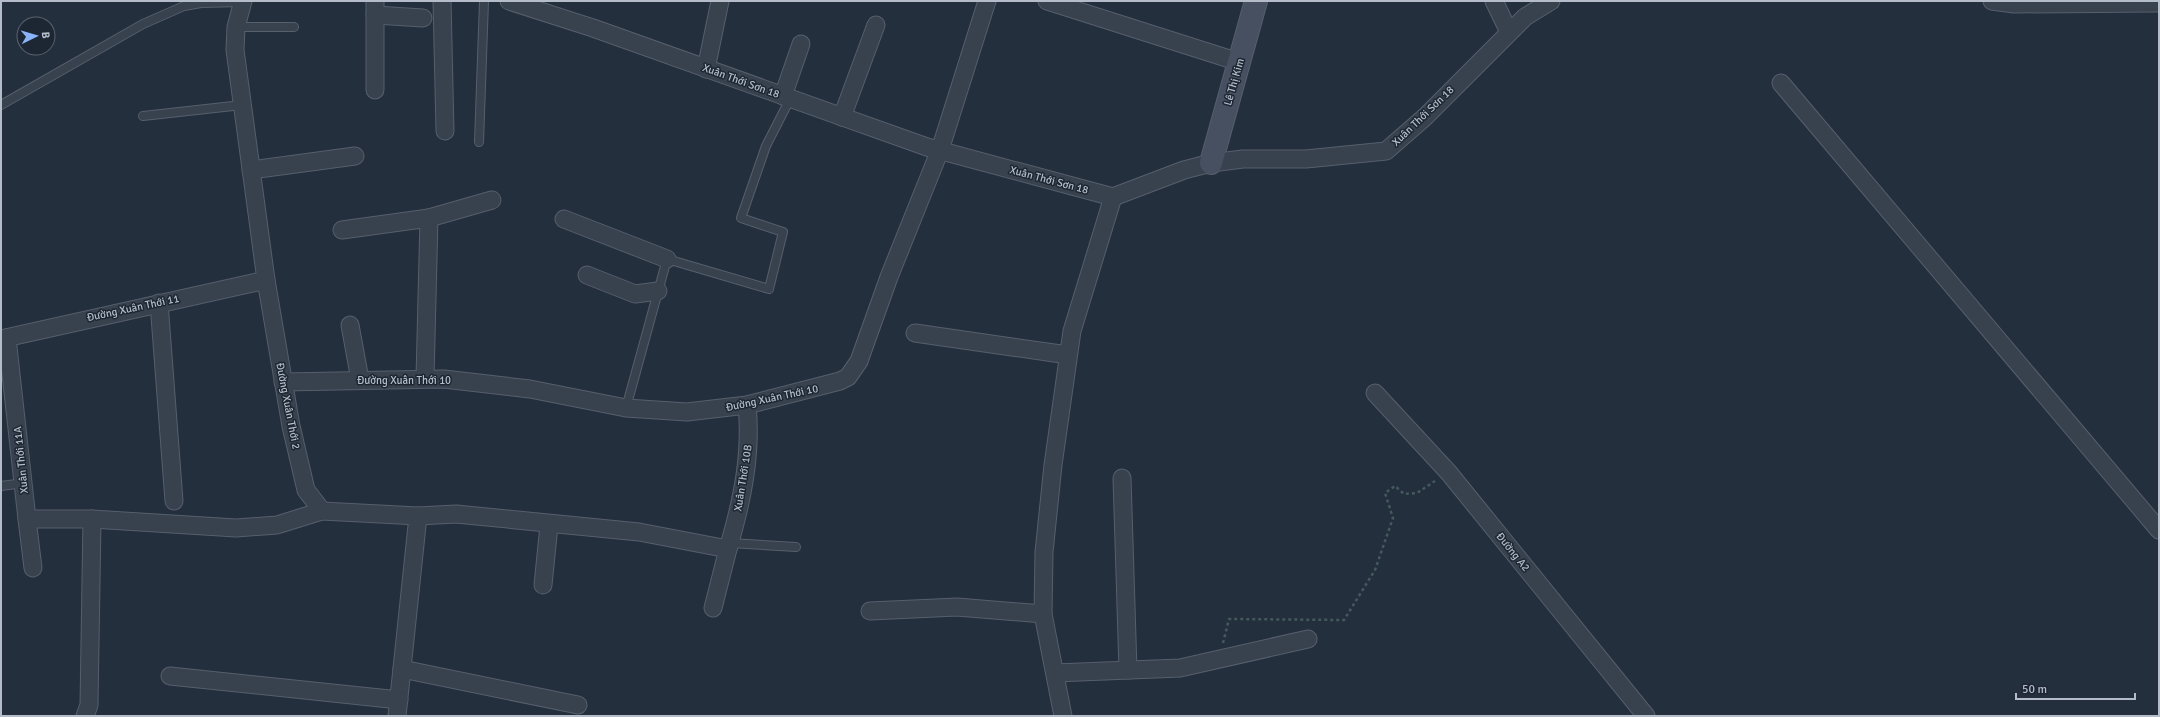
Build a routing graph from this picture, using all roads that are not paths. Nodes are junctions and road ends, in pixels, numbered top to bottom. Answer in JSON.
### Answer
{"nodes":[{"id":1,"x":442,"y":1,"type":"edge"},
{"id":2,"x":484,"y":1,"type":"edge"},
{"id":3,"x":509,"y":1,"type":"edge"},
{"id":4,"x":720,"y":1,"type":"edge"},
{"id":5,"x":987,"y":1,"type":"edge"},
{"id":6,"x":1047,"y":1,"type":"edge"},
{"id":7,"x":1256,"y":1,"type":"edge"},
{"id":8,"x":1494,"y":1,"type":"edge"},
{"id":9,"x":1552,"y":1,"type":"edge"},
{"id":10,"x":1992,"y":1,"type":"edge"},
{"id":11,"x":242,"y":2,"type":"edge"},
{"id":12,"x":2159,"y":3,"type":"edge"},
{"id":13,"x":375,"y":8,"type":"edge"},
{"id":14,"x":423,"y":18,"type":"dead end"},
{"id":15,"x":876,"y":25,"type":"dead end"},
{"id":16,"x":236,"y":27,"type":"junction"},
{"id":17,"x":294,"y":27,"type":"dead end"},
{"id":18,"x":1509,"y":32,"type":"junction"},
{"id":19,"x":801,"y":44,"type":"dead end"},
{"id":20,"x":1239,"y":62,"type":"junction"},
{"id":21,"x":706,"y":69,"type":"junction"},
{"id":22,"x":1781,"y":83,"type":"dead end"},
{"id":23,"x":375,"y":90,"type":"dead end"},
{"id":24,"x":786,"y":97,"type":"junction"},
{"id":25,"x":1,"y":105,"type":"edge"},
{"id":26,"x":242,"y":105,"type":"junction"},
{"id":27,"x":143,"y":116,"type":"dead end"},
{"id":28,"x":842,"y":116,"type":"junction"},
{"id":29,"x":445,"y":131,"type":"dead end"},
{"id":30,"x":478,"y":142,"type":"dead end"},
{"id":31,"x":940,"y":150,"type":"junction"},
{"id":32,"x":355,"y":156,"type":"dead end"},
{"id":33,"x":1211,"y":163,"type":"junction"},
{"id":34,"x":251,"y":170,"type":"junction"},
{"id":35,"x":1113,"y":197,"type":"junction"},
{"id":36,"x":492,"y":200,"type":"dead end"},
{"id":37,"x":429,"y":218,"type":"junction"},
{"id":38,"x":564,"y":219,"type":"dead end"},
{"id":39,"x":342,"y":230,"type":"dead end"},
{"id":40,"x":667,"y":259,"type":"junction"},
{"id":41,"x":587,"y":274,"type":"dead end"},
{"id":42,"x":266,"y":280,"type":"junction"},
{"id":43,"x":658,"y":291,"type":"junction"},
{"id":44,"x":159,"y":303,"type":"junction"},
{"id":45,"x":350,"y":325,"type":"dead end"},
{"id":46,"x":915,"y":333,"type":"dead end"},
{"id":47,"x":4,"y":338,"type":"edge"},
{"id":48,"x":1068,"y":355,"type":"junction"},
{"id":49,"x":425,"y":378,"type":"junction"},
{"id":50,"x":360,"y":380,"type":"junction"},
{"id":51,"x":283,"y":382,"type":"junction"},
{"id":52,"x":1375,"y":393,"type":"dead end"},
{"id":53,"x":747,"y":405,"type":"junction"},
{"id":54,"x":626,"y":408,"type":"junction"},
{"id":55,"x":1122,"y":478,"type":"dead end"},
{"id":56,"x":24,"y":483,"type":"junction"},
{"id":57,"x":1,"y":486,"type":"edge"},
{"id":58,"x":174,"y":501,"type":"dead end"},
{"id":59,"x":322,"y":511,"type":"junction"},
{"id":60,"x":418,"y":516,"type":"junction"},
{"id":61,"x":27,"y":519,"type":"junction"},
{"id":62,"x":92,"y":519,"type":"junction"},
{"id":63,"x":548,"y":524,"type":"junction"},
{"id":64,"x":2159,"y":530,"type":"edge"},
{"id":65,"x":729,"y":546,"type":"junction"},
{"id":66,"x":796,"y":547,"type":"dead end"},
{"id":67,"x":33,"y":568,"type":"dead end"},
{"id":68,"x":542,"y":586,"type":"dead end"},
{"id":69,"x":713,"y":608,"type":"dead end"},
{"id":70,"x":870,"y":611,"type":"dead end"},
{"id":71,"x":1043,"y":614,"type":"junction"},
{"id":72,"x":1308,"y":639,"type":"dead end"},
{"id":73,"x":402,"y":669,"type":"junction"},
{"id":74,"x":1128,"y":670,"type":"junction"},
{"id":75,"x":1055,"y":673,"type":"junction"},
{"id":76,"x":170,"y":676,"type":"dead end"},
{"id":77,"x":578,"y":705,"type":"dead end"},
{"id":78,"x":398,"y":708,"type":"edge"},
{"id":79,"x":85,"y":716,"type":"edge"},
{"id":80,"x":1063,"y":716,"type":"edge"},
{"id":81,"x":1646,"y":716,"type":"edge"}],
"edges":[{"from":1,"to":29,"type":"street"},
{"from":2,"to":30,"type":"lane"},
{"from":3,"to":21,"type":"street","name":"Xuân Thới Sơn 18"},
{"from":4,"to":21,"type":"street"},
{"from":5,"to":31,"type":"street","name":"Đường Xuân Thới 10"},
{"from":6,"to":20,"type":"street"},
{"from":7,"to":20,"type":"street","name":"Lê Thị Kim"},
{"from":8,"to":18,"type":"street"},
{"from":9,"to":18,"type":"street","name":"Xuân Thới Sơn 18"},
{"from":10,"to":12,"type":"street"},
{"from":11,"to":16,"type":"street","name":"Đường Xuân Thới 2"},
{"from":11,"to":25,"type":"lane"},
{"from":13,"to":14,"type":"street"},
{"from":13,"to":23,"type":"street"},
{"from":15,"to":28,"type":"street"},
{"from":16,"to":17,"type":"lane"},
{"from":16,"to":26,"type":"street","name":"Đường Xuân Thới 2"},
{"from":18,"to":33,"type":"street","name":"Xuân Thới Sơn 18"},
{"from":19,"to":24,"type":"street"},
{"from":20,"to":33,"type":"street","name":"Lê Thị Kim"},
{"from":21,"to":24,"type":"street","name":"Xuân Thới Sơn 18"},
{"from":22,"to":64,"type":"street"},
{"from":24,"to":28,"type":"street","name":"Xuân Thới Sơn 18"},
{"from":24,"to":40,"type":"lane"},
{"from":26,"to":27,"type":"lane"},
{"from":26,"to":34,"type":"street","name":"Đường Xuân Thới 2"},
{"from":28,"to":31,"type":"street","name":"Xuân Thới Sơn 18"},
{"from":31,"to":35,"type":"street","name":"Xuân Thới Sơn 18"},
{"from":31,"to":53,"type":"street","name":"Đường Xuân Thới 10"},
{"from":32,"to":34,"type":"street"},
{"from":33,"to":35,"type":"street","name":"Xuân Thới Sơn 18"},
{"from":34,"to":42,"type":"street","name":"Đường Xuân Thới 2"},
{"from":35,"to":48,"type":"street"},
{"from":36,"to":37,"type":"street"},
{"from":37,"to":39,"type":"street"},
{"from":37,"to":49,"type":"street"},
{"from":38,"to":40,"type":"street"},
{"from":40,"to":43,"type":"lane"},
{"from":41,"to":43,"type":"street"},
{"from":42,"to":44,"type":"street","name":"Đường Xuân Thới 11"},
{"from":42,"to":51,"type":"street","name":"Đường Xuân Thới 2"},
{"from":43,"to":54,"type":"lane"},
{"from":44,"to":47,"type":"street","name":"Đường Xuân Thới 11"},
{"from":44,"to":58,"type":"street"},
{"from":45,"to":50,"type":"street"},
{"from":46,"to":48,"type":"street"},
{"from":47,"to":56,"type":"street","name":"Xuân Thới 11A"},
{"from":48,"to":71,"type":"street"},
{"from":49,"to":50,"type":"street","name":"Đường Xuân Thới 10"},
{"from":49,"to":54,"type":"street","name":"Đường Xuân Thới 10"},
{"from":50,"to":51,"type":"street","name":"Đường Xuân Thới 10"},
{"from":51,"to":59,"type":"street","name":"Đường Xuân Thới 2"},
{"from":52,"to":81,"type":"street","name":"Đường A2"},
{"from":53,"to":54,"type":"street","name":"Đường Xuân Thới 10"},
{"from":53,"to":65,"type":"street","name":"Xuân Thới 10B"},
{"from":55,"to":74,"type":"street"},
{"from":56,"to":57,"type":"lane"},
{"from":56,"to":61,"type":"street","name":"Xuân Thới 11A"},
{"from":59,"to":60,"type":"street"},
{"from":59,"to":62,"type":"street"},
{"from":60,"to":63,"type":"street"},
{"from":60,"to":73,"type":"street"},
{"from":61,"to":62,"type":"street"},
{"from":61,"to":67,"type":"street","name":"Xuân Thới 11A"},
{"from":62,"to":79,"type":"street"},
{"from":63,"to":65,"type":"street"},
{"from":63,"to":68,"type":"street"},
{"from":65,"to":66,"type":"lane"},
{"from":65,"to":69,"type":"street","name":"Xuân Thới 10B"},
{"from":70,"to":71,"type":"street"},
{"from":71,"to":75,"type":"street"},
{"from":72,"to":74,"type":"street"},
{"from":73,"to":77,"type":"street"},
{"from":73,"to":78,"type":"street"},
{"from":74,"to":75,"type":"street"},
{"from":75,"to":80,"type":"street"},
{"from":76,"to":78,"type":"street"}]}
